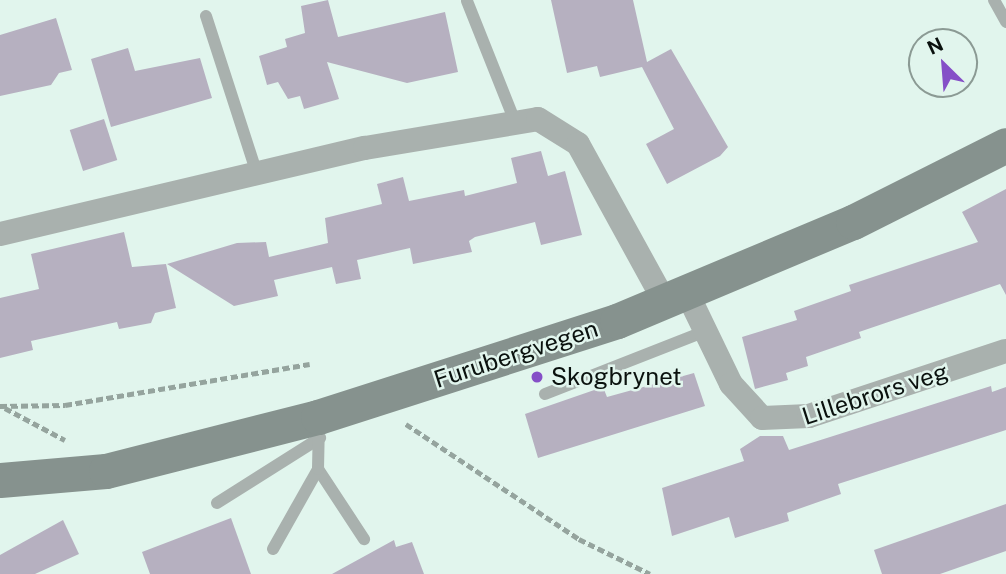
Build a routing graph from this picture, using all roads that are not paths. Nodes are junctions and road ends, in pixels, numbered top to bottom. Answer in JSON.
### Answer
{"nodes":[{"id":1,"x":994,"y":0,"type":"edge"},
{"id":2,"x":467,"y":1,"type":"edge"},
{"id":3,"x":206,"y":16,"type":"dead end"},
{"id":4,"x":1006,"y":22,"type":"edge"},
{"id":5,"x":514,"y":119,"type":"junction"},
{"id":6,"x":1006,"y":145,"type":"edge"},
{"id":7,"x":257,"y":174,"type":"junction"},
{"id":8,"x":0,"y":234,"type":"edge"},
{"id":9,"x":677,"y":300,"type":"junction"},
{"id":10,"x":706,"y":331,"type":"junction"},
{"id":11,"x":1006,"y":351,"type":"edge"},
{"id":12,"x":545,"y":394,"type":"dead end"},
{"id":13,"x":319,"y":428,"type":"junction"},
{"id":14,"x":318,"y":470,"type":"junction"},
{"id":15,"x":0,"y":480,"type":"edge"},
{"id":16,"x":217,"y":503,"type":"dead end"},
{"id":17,"x":364,"y":539,"type":"dead end"},
{"id":18,"x":273,"y":549,"type":"dead end"}],
"edges":[{"from":1,"to":4,"type":"lane"},
{"from":2,"to":5,"type":"lane"},
{"from":3,"to":7,"type":"lane"},
{"from":5,"to":7,"type":"street"},
{"from":5,"to":9,"type":"street"},
{"from":6,"to":9,"type":"main road","name":"Furubergvegen"},
{"from":7,"to":8,"type":"street"},
{"from":9,"to":10,"type":"street","name":"Lillebrors veg"},
{"from":9,"to":13,"type":"main road","name":"Furubergvegen"},
{"from":10,"to":11,"type":"street","name":"Lillebrors veg"},
{"from":10,"to":12,"type":"lane"},
{"from":13,"to":14,"type":"lane"},
{"from":13,"to":15,"type":"main road","name":"Furubergvegen"},
{"from":13,"to":16,"type":"lane"},
{"from":14,"to":17,"type":"lane"},
{"from":14,"to":18,"type":"lane"}]}
